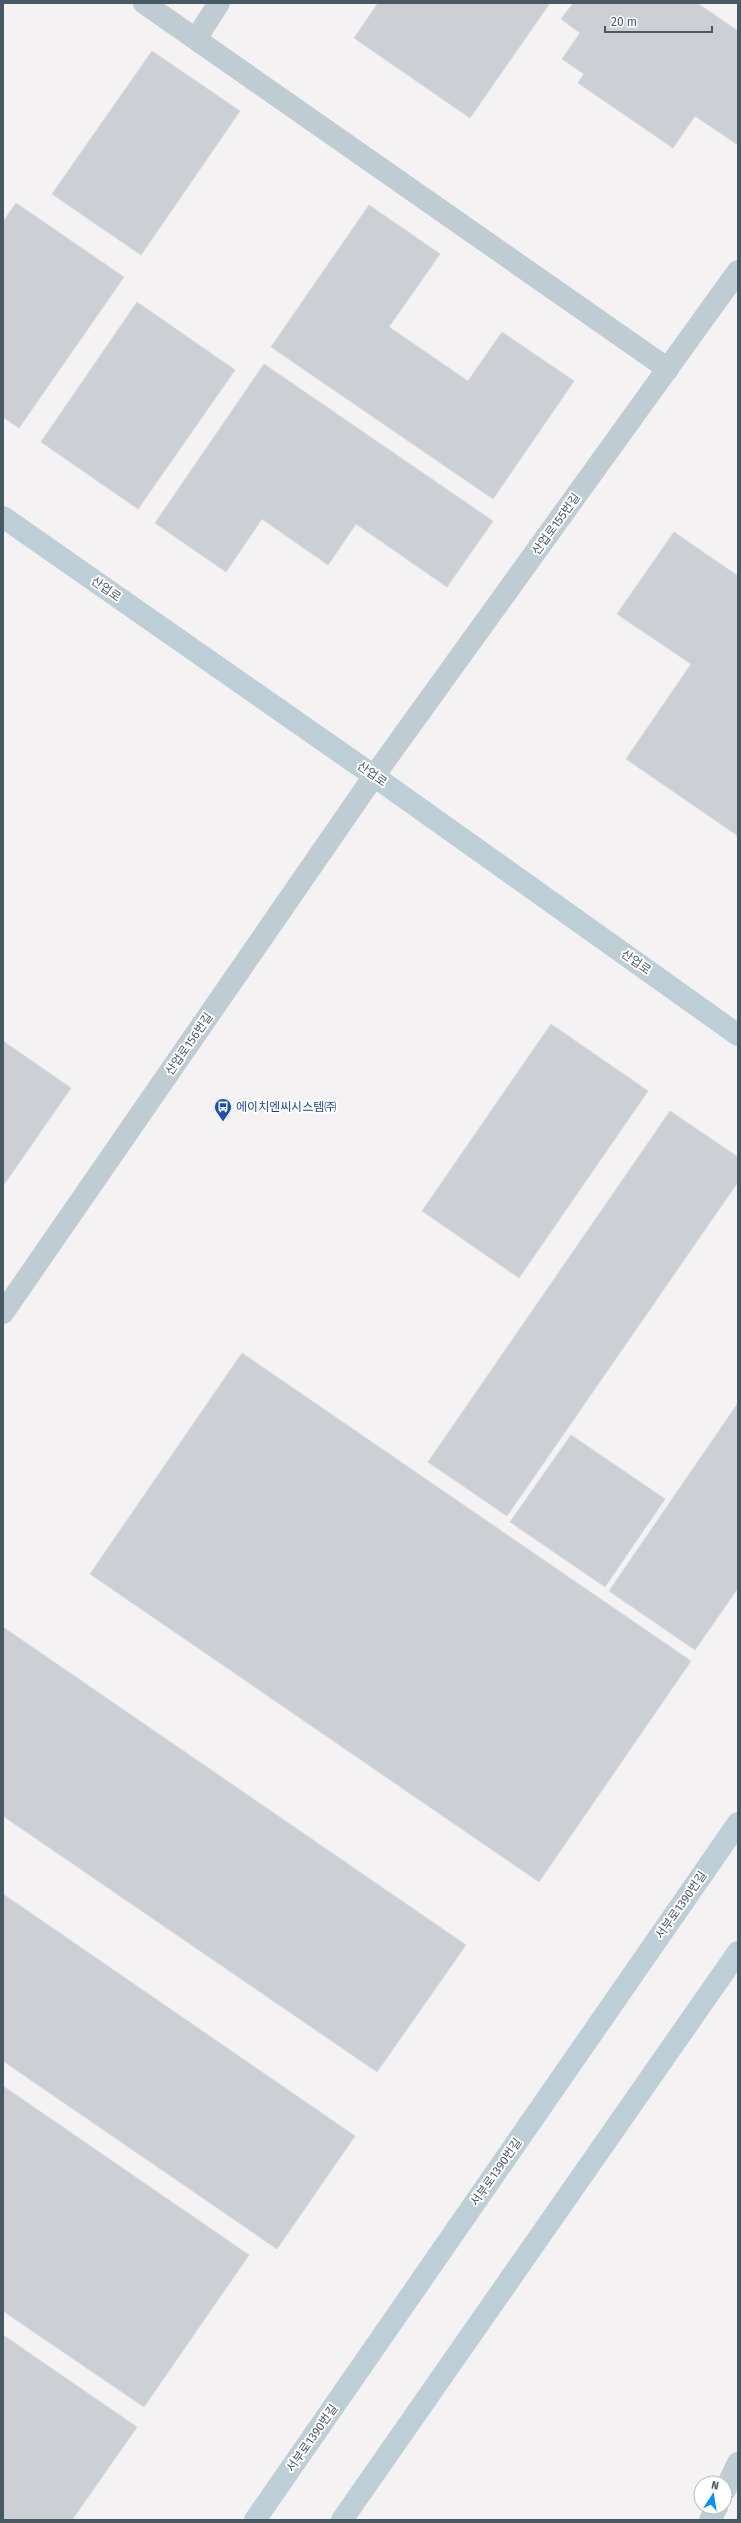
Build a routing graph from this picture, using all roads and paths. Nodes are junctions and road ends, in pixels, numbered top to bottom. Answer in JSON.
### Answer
{"nodes":[{"id":1,"x":144,"y":3,"type":"edge"},
{"id":2,"x":219,"y":3,"type":"edge"},
{"id":3,"x":196,"y":38,"type":"junction"},
{"id":4,"x":738,"y":271,"type":"edge"},
{"id":5,"x":668,"y":369,"type":"junction"},
{"id":6,"x":3,"y":517,"type":"edge"},
{"id":7,"x":374,"y":776,"type":"junction"},
{"id":8,"x":738,"y":1035,"type":"edge"},
{"id":9,"x":3,"y":1313,"type":"edge"},
{"id":10,"x":738,"y":1823,"type":"edge"},
{"id":11,"x":738,"y":1952,"type":"edge"},
{"id":12,"x":738,"y":2463,"type":"edge"},
{"id":13,"x":732,"y":2475,"type":"edge"},
{"id":14,"x":255,"y":2520,"type":"edge"},
{"id":15,"x":342,"y":2520,"type":"edge"}],
"edges":[{"from":1,"to":3,"type":"street"},
{"from":2,"to":3,"type":"street"},
{"from":3,"to":5,"type":"street"},
{"from":4,"to":5,"type":"street","name":"산업로155번길"},
{"from":5,"to":7,"type":"street","name":"산업로155번길"},
{"from":6,"to":7,"type":"street","name":"산업로"},
{"from":7,"to":8,"type":"street","name":"산업로"},
{"from":7,"to":9,"type":"street","name":"산업로156번길"},
{"from":10,"to":14,"type":"street","name":"서부로1390번길"},
{"from":11,"to":15,"type":"street"},
{"from":12,"to":13,"type":"street"}]}
